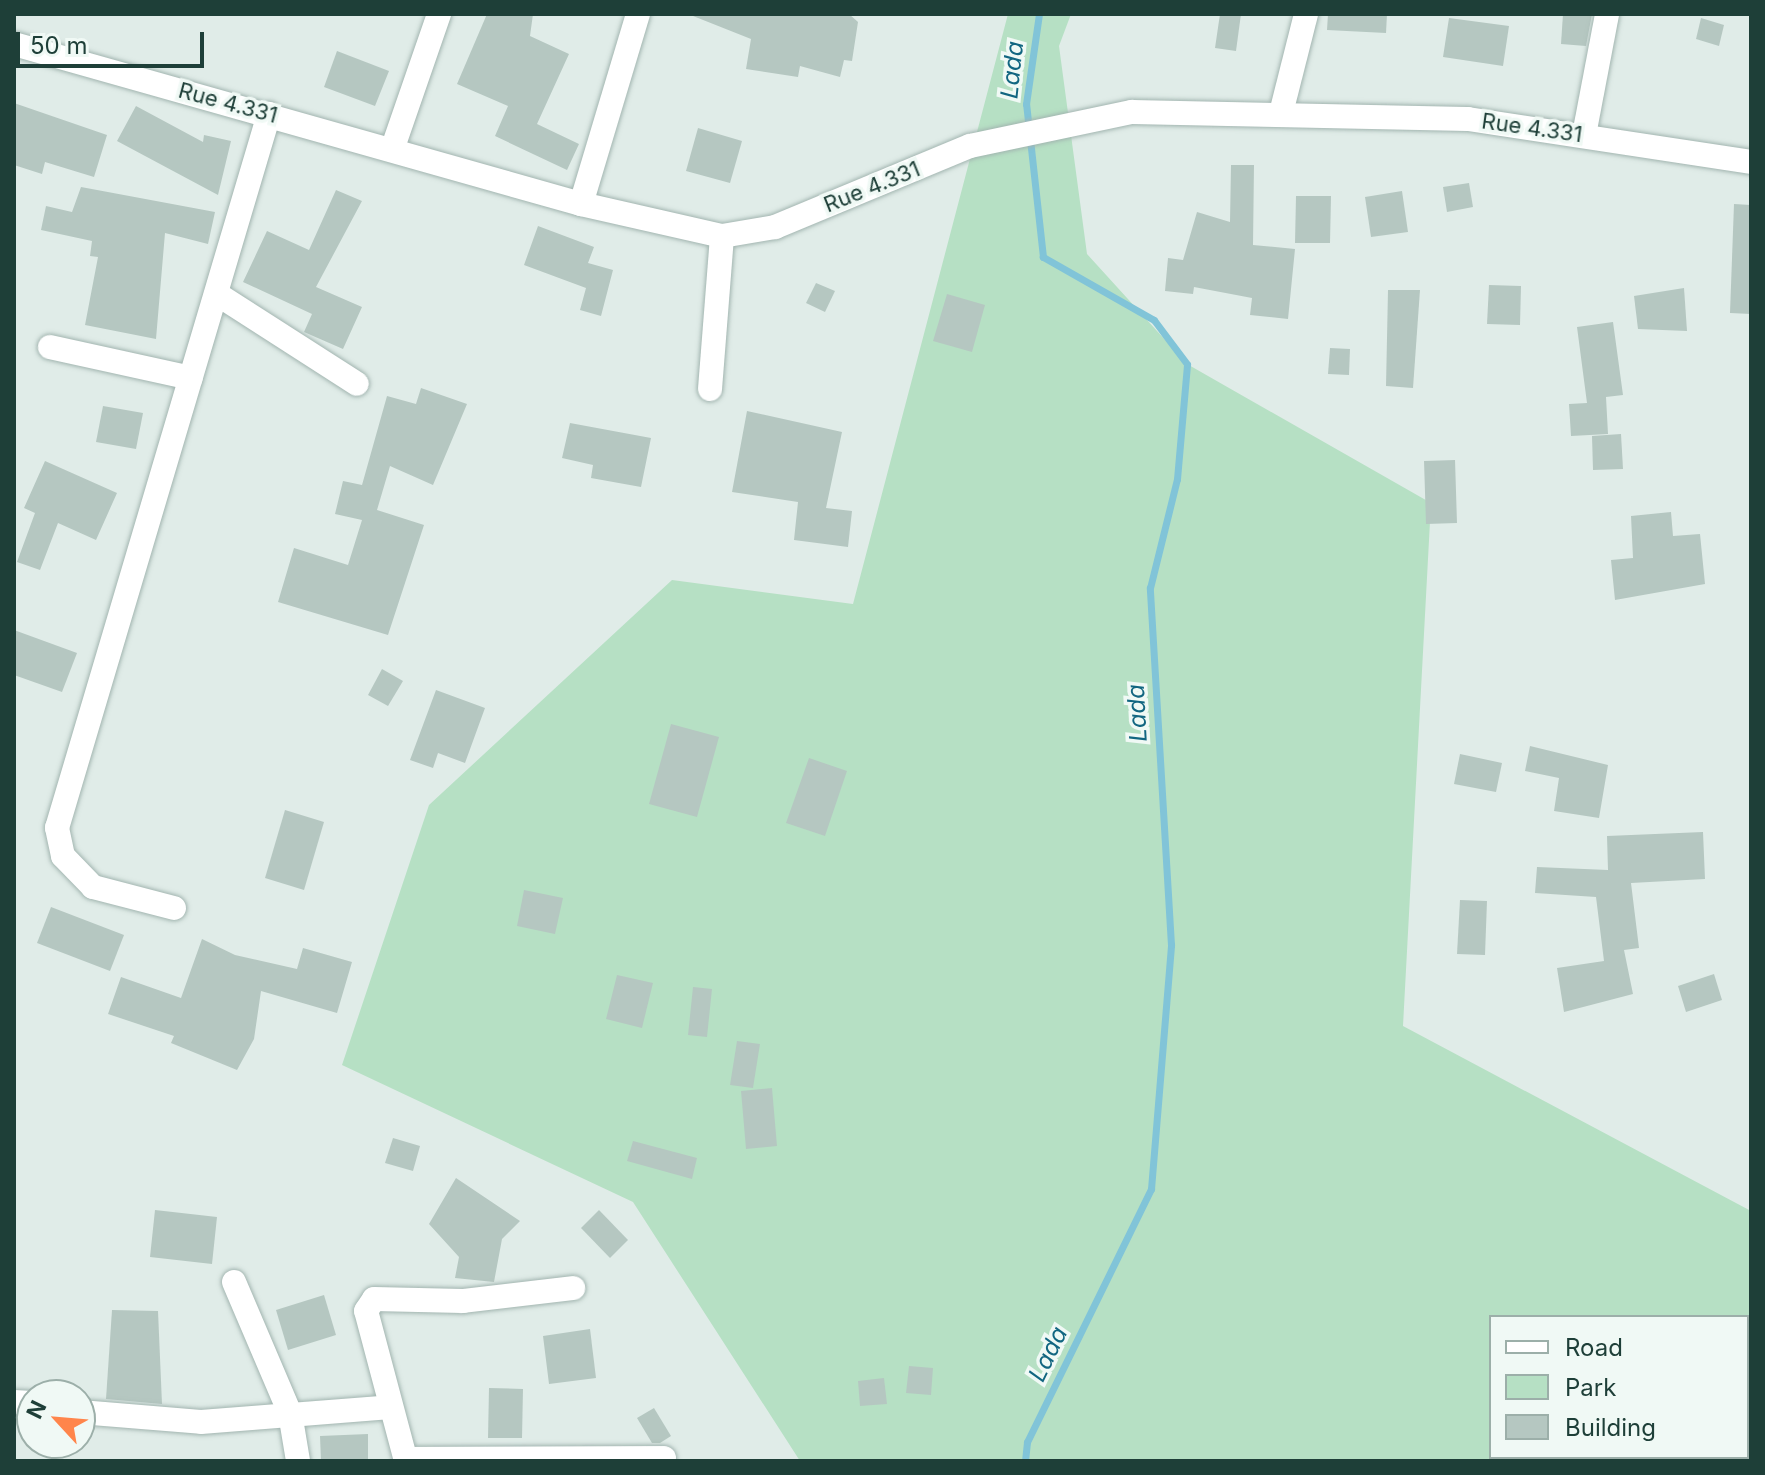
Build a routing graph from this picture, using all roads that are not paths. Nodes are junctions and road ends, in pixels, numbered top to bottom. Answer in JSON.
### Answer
{"nodes":[{"id":1,"x":439,"y":14,"type":"edge"},
{"id":2,"x":638,"y":14,"type":"edge"},
{"id":3,"x":1306,"y":14,"type":"edge"},
{"id":4,"x":1607,"y":14,"type":"edge"},
{"id":5,"x":14,"y":44,"type":"edge"},
{"id":6,"x":1281,"y":113,"type":"junction"},
{"id":7,"x":269,"y":114,"type":"junction"},
{"id":8,"x":1584,"y":135,"type":"junction"},
{"id":9,"x":392,"y":150,"type":"junction"},
{"id":10,"x":1751,"y":162,"type":"edge"},
{"id":11,"x":581,"y":204,"type":"junction"},
{"id":12,"x":722,"y":236,"type":"junction"},
{"id":13,"x":217,"y":294,"type":"junction"},
{"id":14,"x":50,"y":347,"type":"dead end"},
{"id":15,"x":191,"y":378,"type":"junction"},
{"id":16,"x":357,"y":384,"type":"dead end"},
{"id":17,"x":710,"y":389,"type":"dead end"},
{"id":18,"x":174,"y":908,"type":"dead end"},
{"id":19,"x":234,"y":1282,"type":"dead end"},
{"id":20,"x":573,"y":1288,"type":"dead end"},
{"id":21,"x":390,"y":1407,"type":"junction"},
{"id":22,"x":96,"y":1413,"type":"edge"},
{"id":23,"x":290,"y":1413,"type":"junction"},
{"id":24,"x":664,"y":1458,"type":"dead end"},
{"id":25,"x":406,"y":1460,"type":"edge"},
{"id":26,"x":298,"y":1461,"type":"edge"}],
"edges":[{"from":1,"to":9,"type":"street"},
{"from":2,"to":11,"type":"street"},
{"from":3,"to":6,"type":"street"},
{"from":4,"to":8,"type":"street"},
{"from":5,"to":7,"type":"street","name":"Rue 4.331"},
{"from":6,"to":8,"type":"street","name":"Rue 4.331"},
{"from":6,"to":12,"type":"street","name":"Rue 4.331"},
{"from":7,"to":9,"type":"street","name":"Rue 4.331"},
{"from":7,"to":13,"type":"street"},
{"from":8,"to":10,"type":"street","name":"Rue 4.331"},
{"from":9,"to":11,"type":"street","name":"Rue 4.331"},
{"from":11,"to":12,"type":"street","name":"Rue 4.331"},
{"from":12,"to":17,"type":"street"},
{"from":13,"to":15,"type":"street"},
{"from":13,"to":16,"type":"street"},
{"from":14,"to":15,"type":"street"},
{"from":15,"to":18,"type":"street"},
{"from":19,"to":23,"type":"street"},
{"from":20,"to":21,"type":"street"},
{"from":21,"to":23,"type":"street"},
{"from":21,"to":25,"type":"street"},
{"from":22,"to":23,"type":"street"},
{"from":23,"to":26,"type":"street"},
{"from":24,"to":25,"type":"street"}]}
